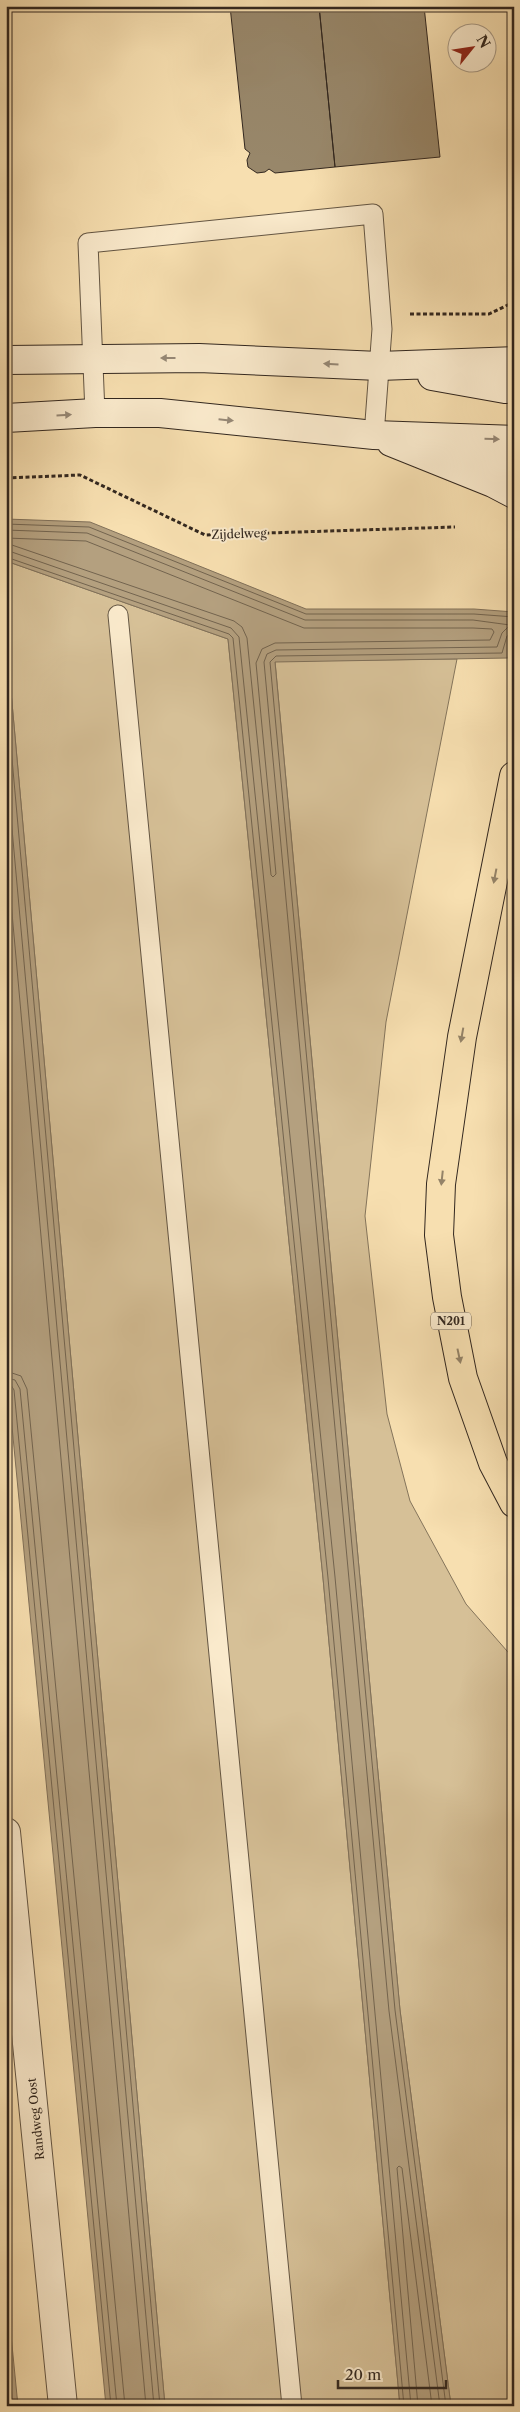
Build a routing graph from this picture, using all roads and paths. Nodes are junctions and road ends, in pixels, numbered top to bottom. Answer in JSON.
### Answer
{"nodes":[{"id":1,"x":514,"y":302,"type":"edge"},
{"id":2,"x":381,"y":314,"type":"junction"},
{"id":3,"x":93,"y":358,"type":"junction"},
{"id":4,"x":6,"y":360,"type":"edge"},
{"id":5,"x":514,"y":361,"type":"edge"},
{"id":6,"x":379,"y":366,"type":"junction"},
{"id":7,"x":514,"y":388,"type":"edge"},
{"id":8,"x":95,"y":413,"type":"junction"},
{"id":9,"x":6,"y":418,"type":"edge"},
{"id":10,"x":374,"y":436,"type":"junction"},
{"id":11,"x":514,"y":440,"type":"edge"},
{"id":12,"x":514,"y":467,"type":"edge"},
{"id":13,"x":6,"y":478,"type":"edge"},
{"id":14,"x":514,"y":494,"type":"edge"},
{"id":15,"x":455,"y":527,"type":"dead end"},
{"id":16,"x":118,"y":615,"type":"dead end"},
{"id":17,"x":514,"y":776,"type":"edge"},
{"id":18,"x":514,"y":1503,"type":"edge"},
{"id":19,"x":6,"y":1832,"type":"edge"},
{"id":20,"x":63,"y":2406,"type":"edge"},
{"id":21,"x":292,"y":2406,"type":"edge"}],
"edges":[{"from":1,"to":2,"type":"path"},
{"from":2,"to":3,"type":"lane"},
{"from":2,"to":6,"type":"lane"},
{"from":3,"to":4,"type":"main road"},
{"from":6,"to":3,"type":"main road","one_way":true},
{"from":3,"to":8,"type":"lane"},
{"from":5,"to":6,"type":"main road"},
{"from":6,"to":7,"type":"main road"},
{"from":6,"to":10,"type":"lane"},
{"from":9,"to":8,"type":"main road","one_way":true},
{"from":8,"to":10,"type":"main road","one_way":true},
{"from":10,"to":11,"type":"main road","one_way":true},
{"from":10,"to":12,"type":"main road"},
{"from":10,"to":14,"type":"main road"},
{"from":13,"to":15,"type":"path","name":"Zijdelweg"},
{"from":16,"to":21,"type":"lane"},
{"from":17,"to":18,"type":"highway","number":"N201","one_way":true},
{"from":19,"to":20,"type":"main road","name":"Randweg Oost"}]}
